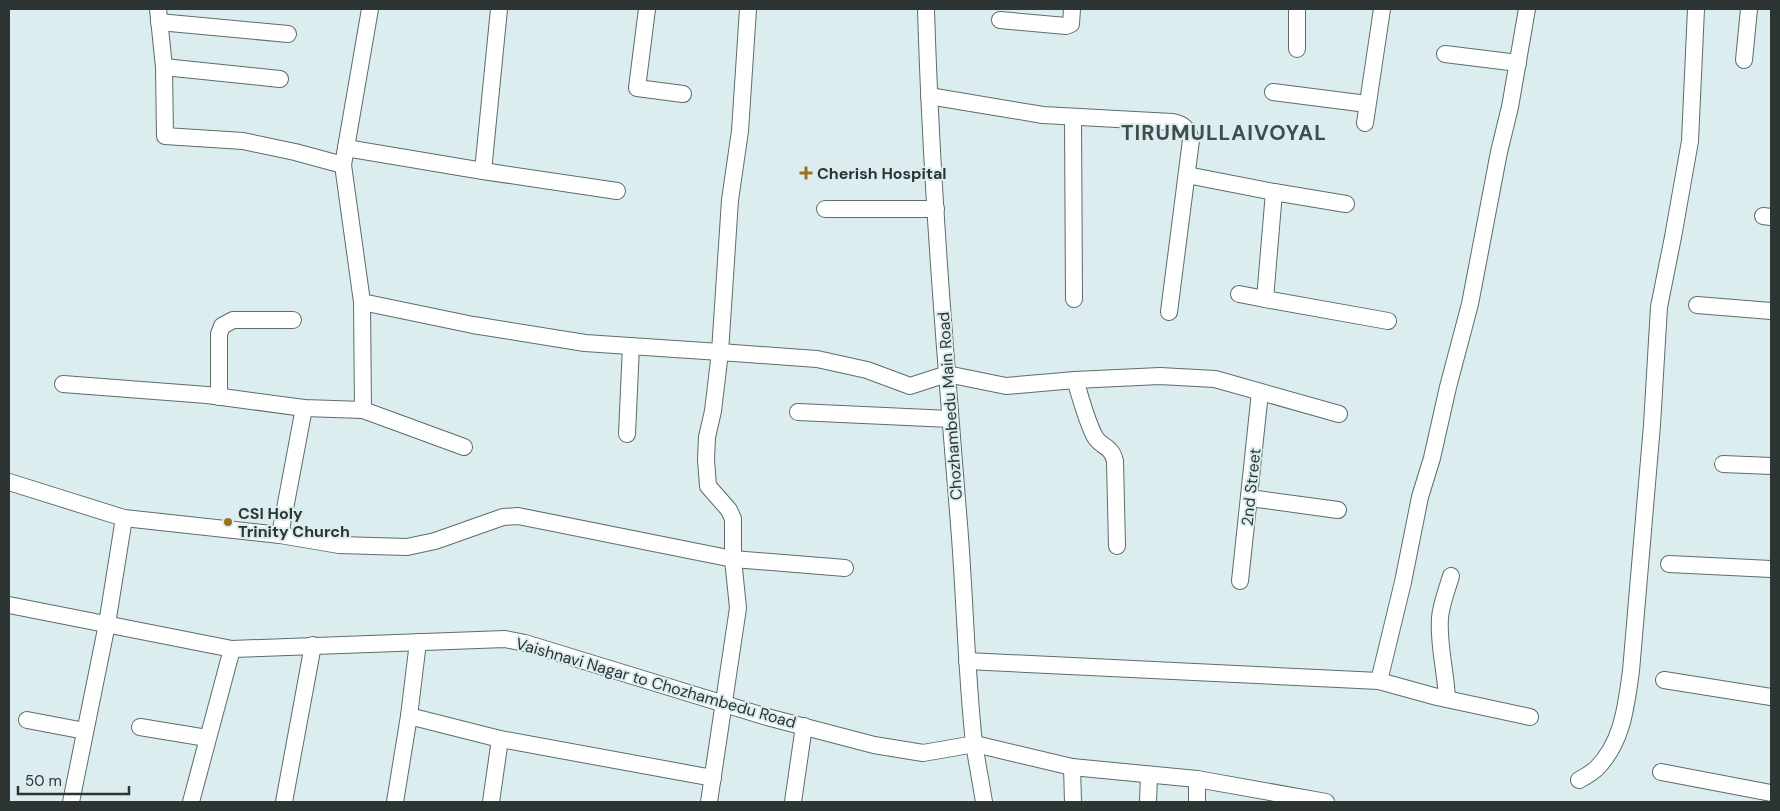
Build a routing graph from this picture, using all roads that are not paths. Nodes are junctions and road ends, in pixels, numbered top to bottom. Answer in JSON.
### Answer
{"nodes":[{"id":1,"x":370,"y":9,"type":"edge"},
{"id":2,"x":499,"y":9,"type":"edge"},
{"id":3,"x":648,"y":9,"type":"edge"},
{"id":4,"x":748,"y":9,"type":"edge"},
{"id":5,"x":926,"y":9,"type":"edge"},
{"id":6,"x":1072,"y":9,"type":"edge"},
{"id":7,"x":1297,"y":9,"type":"edge"},
{"id":8,"x":1382,"y":9,"type":"edge"},
{"id":9,"x":1527,"y":9,"type":"edge"},
{"id":10,"x":1696,"y":9,"type":"edge"},
{"id":11,"x":1749,"y":9,"type":"edge"},
{"id":12,"x":158,"y":16,"type":"edge"},
{"id":13,"x":1000,"y":20,"type":"dead end"},
{"id":14,"x":288,"y":34,"type":"dead end"},
{"id":15,"x":1297,"y":49,"type":"dead end"},
{"id":16,"x":1445,"y":54,"type":"dead end"},
{"id":17,"x":1744,"y":60,"type":"dead end"},
{"id":18,"x":1518,"y":63,"type":"junction"},
{"id":19,"x":164,"y":67,"type":"junction"},
{"id":20,"x":280,"y":79,"type":"dead end"},
{"id":21,"x":1274,"y":92,"type":"dead end"},
{"id":22,"x":683,"y":94,"type":"dead end"},
{"id":23,"x":929,"y":96,"type":"junction"},
{"id":24,"x":1367,"y":104,"type":"junction"},
{"id":25,"x":1073,"y":118,"type":"junction"},
{"id":26,"x":1365,"y":123,"type":"dead end"},
{"id":27,"x":346,"y":148,"type":"junction"},
{"id":28,"x":343,"y":165,"type":"junction"},
{"id":29,"x":483,"y":171,"type":"junction"},
{"id":30,"x":1187,"y":175,"type":"junction"},
{"id":31,"x":617,"y":191,"type":"dead end"},
{"id":32,"x":1274,"y":192,"type":"junction"},
{"id":33,"x":1346,"y":204,"type":"dead end"},
{"id":34,"x":825,"y":209,"type":"dead end"},
{"id":35,"x":936,"y":209,"type":"junction"},
{"id":36,"x":1239,"y":294,"type":"dead end"},
{"id":37,"x":1074,"y":299,"type":"dead end"},
{"id":38,"x":1264,"y":299,"type":"junction"},
{"id":39,"x":362,"y":302,"type":"junction"},
{"id":40,"x":1697,"y":305,"type":"dead end"},
{"id":41,"x":1771,"y":311,"type":"edge"},
{"id":42,"x":1169,"y":312,"type":"dead end"},
{"id":43,"x":293,"y":320,"type":"dead end"},
{"id":44,"x":1388,"y":321,"type":"dead end"},
{"id":45,"x":631,"y":346,"type":"junction"},
{"id":46,"x":720,"y":352,"type":"junction"},
{"id":47,"x":947,"y":374,"type":"junction"},
{"id":48,"x":1075,"y":380,"type":"junction"},
{"id":49,"x":63,"y":384,"type":"dead end"},
{"id":50,"x":1260,"y":392,"type":"junction"},
{"id":51,"x":219,"y":397,"type":"junction"},
{"id":52,"x":304,"y":408,"type":"junction"},
{"id":53,"x":363,"y":410,"type":"junction"},
{"id":54,"x":798,"y":412,"type":"dead end"},
{"id":55,"x":1339,"y":414,"type":"dead end"},
{"id":56,"x":950,"y":420,"type":"junction"},
{"id":57,"x":627,"y":434,"type":"dead end"},
{"id":58,"x":464,"y":447,"type":"dead end"},
{"id":59,"x":1771,"y":463,"type":"edge"},
{"id":60,"x":1723,"y":464,"type":"dead end"},
{"id":61,"x":9,"y":482,"type":"edge"},
{"id":62,"x":1250,"y":498,"type":"junction"},
{"id":63,"x":1338,"y":510,"type":"dead end"},
{"id":64,"x":124,"y":518,"type":"junction"},
{"id":65,"x":280,"y":535,"type":"junction"},
{"id":66,"x":1117,"y":546,"type":"dead end"},
{"id":67,"x":733,"y":559,"type":"junction"},
{"id":68,"x":1669,"y":564,"type":"dead end"},
{"id":69,"x":845,"y":568,"type":"dead end"},
{"id":70,"x":1771,"y":570,"type":"edge"},
{"id":71,"x":1451,"y":576,"type":"dead end"},
{"id":72,"x":1240,"y":581,"type":"dead end"},
{"id":73,"x":9,"y":605,"type":"edge"},
{"id":74,"x":107,"y":624,"type":"junction"},
{"id":75,"x":418,"y":642,"type":"junction"},
{"id":76,"x":314,"y":645,"type":"junction"},
{"id":77,"x":232,"y":649,"type":"junction"},
{"id":78,"x":967,"y":661,"type":"junction"},
{"id":79,"x":1664,"y":680,"type":"dead end"},
{"id":80,"x":1379,"y":681,"type":"junction"},
{"id":81,"x":1771,"y":696,"type":"edge"},
{"id":82,"x":1447,"y":699,"type":"junction"},
{"id":83,"x":725,"y":703,"type":"junction"},
{"id":84,"x":409,"y":716,"type":"junction"},
{"id":85,"x":1530,"y":717,"type":"dead end"},
{"id":86,"x":27,"y":720,"type":"dead end"},
{"id":87,"x":804,"y":726,"type":"junction"},
{"id":88,"x":140,"y":727,"type":"dead end"},
{"id":89,"x":85,"y":731,"type":"junction"},
{"id":90,"x":208,"y":738,"type":"junction"},
{"id":91,"x":500,"y":739,"type":"junction"},
{"id":92,"x":975,"y":744,"type":"junction"},
{"id":93,"x":1072,"y":767,"type":"junction"},
{"id":94,"x":1661,"y":772,"type":"dead end"},
{"id":95,"x":1149,"y":775,"type":"junction"},
{"id":96,"x":712,"y":778,"type":"junction"},
{"id":97,"x":1197,"y":780,"type":"junction"},
{"id":98,"x":1579,"y":780,"type":"dead end"},
{"id":99,"x":1771,"y":793,"type":"edge"},
{"id":100,"x":71,"y":802,"type":"edge"},
{"id":101,"x":191,"y":802,"type":"edge"},
{"id":102,"x":284,"y":802,"type":"edge"},
{"id":103,"x":394,"y":802,"type":"edge"},
{"id":104,"x":491,"y":802,"type":"edge"},
{"id":105,"x":709,"y":802,"type":"edge"},
{"id":106,"x":793,"y":802,"type":"edge"},
{"id":107,"x":984,"y":802,"type":"edge"},
{"id":108,"x":1073,"y":802,"type":"edge"},
{"id":109,"x":1148,"y":802,"type":"edge"},
{"id":110,"x":1197,"y":802,"type":"edge"},
{"id":111,"x":1326,"y":802,"type":"edge"}],
"edges":[{"from":1,"to":27,"type":"street"},
{"from":2,"to":29,"type":"street"},
{"from":3,"to":22,"type":"street"},
{"from":4,"to":46,"type":"street"},
{"from":5,"to":23,"type":"street","name":"Chozhambedu Main Road"},
{"from":6,"to":13,"type":"street"},
{"from":7,"to":15,"type":"street"},
{"from":8,"to":24,"type":"street"},
{"from":9,"to":18,"type":"street"},
{"from":10,"to":98,"type":"street"},
{"from":11,"to":17,"type":"street"},
{"from":12,"to":14,"type":"street"},
{"from":12,"to":19,"type":"street"},
{"from":16,"to":18,"type":"street"},
{"from":18,"to":80,"type":"street"},
{"from":19,"to":20,"type":"street"},
{"from":19,"to":28,"type":"street"},
{"from":21,"to":24,"type":"street"},
{"from":23,"to":25,"type":"street"},
{"from":23,"to":35,"type":"street","name":"Chozhambedu Main Road"},
{"from":24,"to":26,"type":"street"},
{"from":25,"to":30,"type":"street"},
{"from":25,"to":37,"type":"street"},
{"from":27,"to":28,"type":"street"},
{"from":27,"to":29,"type":"street"},
{"from":28,"to":39,"type":"street"},
{"from":29,"to":31,"type":"street"},
{"from":30,"to":32,"type":"street"},
{"from":30,"to":42,"type":"street"},
{"from":32,"to":33,"type":"street"},
{"from":32,"to":38,"type":"street"},
{"from":34,"to":35,"type":"street"},
{"from":35,"to":47,"type":"street","name":"Chozhambedu Main Road"},
{"from":36,"to":38,"type":"street"},
{"from":38,"to":44,"type":"street"},
{"from":39,"to":45,"type":"street"},
{"from":39,"to":53,"type":"street"},
{"from":40,"to":41,"type":"street"},
{"from":43,"to":51,"type":"street"},
{"from":45,"to":46,"type":"street"},
{"from":45,"to":57,"type":"street"},
{"from":46,"to":47,"type":"street"},
{"from":46,"to":67,"type":"street"},
{"from":47,"to":48,"type":"street"},
{"from":47,"to":56,"type":"street","name":"Chozhambedu Main Road"},
{"from":48,"to":50,"type":"street"},
{"from":48,"to":66,"type":"street"},
{"from":49,"to":51,"type":"street"},
{"from":50,"to":55,"type":"street"},
{"from":50,"to":62,"type":"street","name":"2nd Street"},
{"from":51,"to":52,"type":"street"},
{"from":52,"to":53,"type":"street"},
{"from":52,"to":65,"type":"street"},
{"from":53,"to":58,"type":"street"},
{"from":54,"to":56,"type":"street"},
{"from":56,"to":78,"type":"street","name":"Chozhambedu Main Road"},
{"from":59,"to":60,"type":"street"},
{"from":61,"to":64,"type":"street"},
{"from":62,"to":63,"type":"street"},
{"from":62,"to":72,"type":"street","name":"2nd Street"},
{"from":64,"to":65,"type":"street"},
{"from":64,"to":74,"type":"street"},
{"from":65,"to":67,"type":"street"},
{"from":67,"to":69,"type":"street"},
{"from":67,"to":83,"type":"street"},
{"from":68,"to":70,"type":"street"},
{"from":71,"to":82,"type":"street"},
{"from":73,"to":74,"type":"street","name":"Vaishnavi Nagar to Chozhambedu Road"},
{"from":74,"to":77,"type":"street","name":"Vaishnavi Nagar to Chozhambedu Road"},
{"from":74,"to":89,"type":"street"},
{"from":75,"to":76,"type":"street","name":"Vaishnavi Nagar to Chozhambedu Road"},
{"from":75,"to":83,"type":"street","name":"Vaishnavi Nagar to Chozhambedu Road"},
{"from":75,"to":84,"type":"street"},
{"from":76,"to":77,"type":"street","name":"Vaishnavi Nagar to Chozhambedu Road"},
{"from":76,"to":102,"type":"street"},
{"from":77,"to":90,"type":"street"},
{"from":78,"to":80,"type":"street"},
{"from":78,"to":92,"type":"street","name":"Chozhambedu Main Road"},
{"from":79,"to":81,"type":"street"},
{"from":80,"to":82,"type":"street"},
{"from":82,"to":85,"type":"street"},
{"from":83,"to":87,"type":"street","name":"Vaishnavi Nagar to Chozhambedu Road"},
{"from":83,"to":96,"type":"street"},
{"from":84,"to":91,"type":"street"},
{"from":84,"to":103,"type":"street"},
{"from":86,"to":89,"type":"street"},
{"from":87,"to":92,"type":"street","name":"Vaishnavi Nagar to Chozhambedu Road"},
{"from":87,"to":106,"type":"street"},
{"from":88,"to":90,"type":"street"},
{"from":89,"to":100,"type":"street"},
{"from":90,"to":101,"type":"street"},
{"from":91,"to":96,"type":"street"},
{"from":91,"to":104,"type":"street"},
{"from":92,"to":93,"type":"street"},
{"from":92,"to":107,"type":"street","name":"Chozhambedu Main Road"},
{"from":93,"to":95,"type":"street"},
{"from":93,"to":108,"type":"street"},
{"from":94,"to":99,"type":"street"},
{"from":95,"to":97,"type":"street"},
{"from":95,"to":109,"type":"street"},
{"from":96,"to":105,"type":"street"},
{"from":97,"to":110,"type":"street"},
{"from":97,"to":111,"type":"street"}]}
